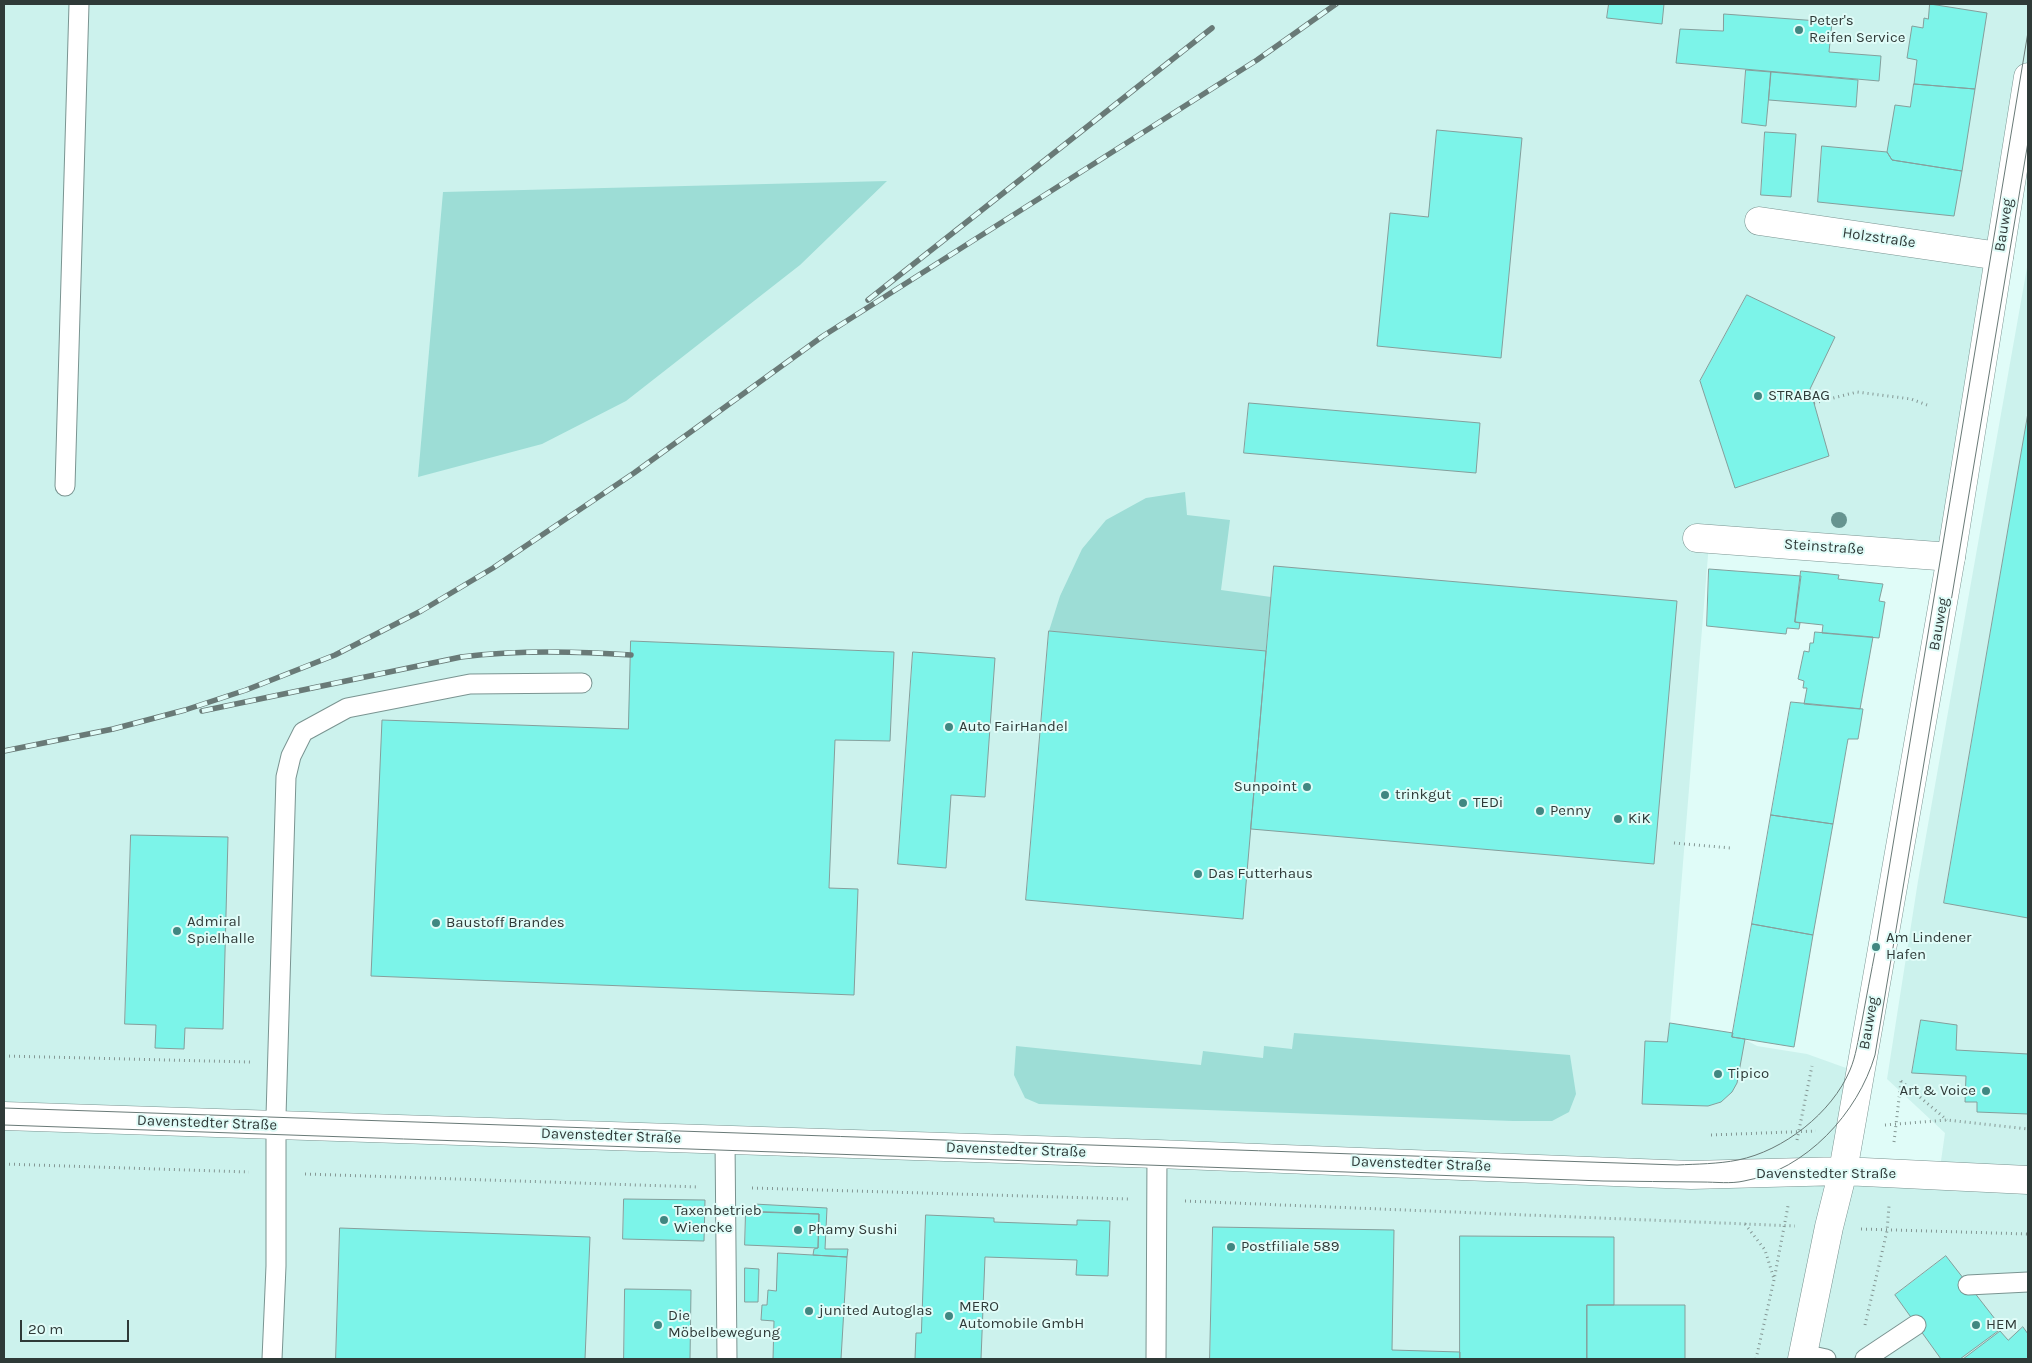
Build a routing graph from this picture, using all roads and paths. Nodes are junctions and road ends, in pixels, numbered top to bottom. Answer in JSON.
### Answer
{"nodes":[{"id":1,"x":79,"y":4,"type":"edge"},
{"id":2,"x":2028,"y":77,"type":"edge"},
{"id":3,"x":1759,"y":221,"type":"dead end"},
{"id":4,"x":1999,"y":256,"type":"junction"},
{"id":5,"x":1814,"y":403,"type":"dead end"},
{"id":6,"x":1927,"y":405,"type":"dead end"},
{"id":7,"x":65,"y":486,"type":"dead end"},
{"id":8,"x":1697,"y":538,"type":"dead end"},
{"id":9,"x":1951,"y":557,"type":"junction"},
{"id":10,"x":582,"y":683,"type":"dead end"},
{"id":11,"x":1674,"y":843,"type":"dead end"},
{"id":12,"x":1731,"y":848,"type":"dead end"},
{"id":13,"x":4,"y":1056,"type":"edge"},
{"id":14,"x":278,"y":1063,"type":"junction"},
{"id":15,"x":1901,"y":1080,"type":"dead end"},
{"id":16,"x":4,"y":1116,"type":"edge"},
{"id":17,"x":1947,"y":1120,"type":"junction"},
{"id":18,"x":276,"y":1125,"type":"junction"},
{"id":19,"x":1851,"y":1128,"type":"junction"},
{"id":20,"x":2028,"y":1129,"type":"edge"},
{"id":21,"x":1711,"y":1135,"type":"dead end"},
{"id":22,"x":726,"y":1140,"type":"junction"},
{"id":23,"x":1157,"y":1154,"type":"junction"},
{"id":24,"x":4,"y":1164,"type":"edge"},
{"id":25,"x":1844,"y":1171,"type":"junction"},
{"id":26,"x":277,"y":1173,"type":"junction"},
{"id":27,"x":2028,"y":1180,"type":"edge"},
{"id":28,"x":727,"y":1187,"type":"junction"},
{"id":29,"x":1156,"y":1200,"type":"junction"},
{"id":30,"x":1745,"y":1224,"type":"junction"},
{"id":31,"x":1829,"y":1227,"type":"junction"},
{"id":32,"x":2028,"y":1234,"type":"edge"},
{"id":33,"x":2028,"y":1282,"type":"edge"},
{"id":34,"x":1968,"y":1285,"type":"dead end"},
{"id":35,"x":1916,"y":1325,"type":"dead end"},
{"id":36,"x":1864,"y":1330,"type":"dead end"},
{"id":37,"x":1810,"y":1358,"type":"edge"},
{"id":38,"x":272,"y":1359,"type":"edge"},
{"id":39,"x":727,"y":1359,"type":"edge"},
{"id":40,"x":1156,"y":1359,"type":"edge"},
{"id":41,"x":1756,"y":1359,"type":"edge"},
{"id":42,"x":1865,"y":1359,"type":"edge"}],
"edges":[{"from":1,"to":7,"type":"lane"},
{"from":2,"to":4,"type":"street","name":"Bauweg"},
{"from":3,"to":4,"type":"street","name":"Holzstraße"},
{"from":4,"to":9,"type":"street","name":"Bauweg"},
{"from":5,"to":6,"type":"path"},
{"from":8,"to":9,"type":"street","name":"Steinstraße"},
{"from":9,"to":19,"type":"street","name":"Bauweg"},
{"from":10,"to":14,"type":"lane"},
{"from":11,"to":12,"type":"path"},
{"from":13,"to":14,"type":"path"},
{"from":14,"to":18,"type":"lane"},
{"from":15,"to":17,"type":"path"},
{"from":16,"to":18,"type":"street","name":"Davenstedter Straße"},
{"from":17,"to":19,"type":"path"},
{"from":17,"to":20,"type":"path"},
{"from":18,"to":22,"type":"street","name":"Davenstedter Straße"},
{"from":18,"to":26,"type":"lane"},
{"from":19,"to":21,"type":"path"},
{"from":19,"to":25,"type":"street","name":"Bauweg"},
{"from":22,"to":23,"type":"street","name":"Davenstedter Straße"},
{"from":22,"to":28,"type":"lane"},
{"from":23,"to":25,"type":"street","name":"Davenstedter Straße"},
{"from":23,"to":29,"type":"lane"},
{"from":24,"to":26,"type":"path"},
{"from":25,"to":27,"type":"street","name":"Davenstedter Straße"},
{"from":25,"to":31,"type":"street"},
{"from":26,"to":28,"type":"path"},
{"from":26,"to":38,"type":"lane"},
{"from":28,"to":29,"type":"path"},
{"from":28,"to":39,"type":"lane"},
{"from":29,"to":30,"type":"path"},
{"from":29,"to":40,"type":"lane"},
{"from":30,"to":31,"type":"path"},
{"from":30,"to":41,"type":"path"},
{"from":31,"to":37,"type":"street"},
{"from":32,"to":36,"type":"path"},
{"from":33,"to":34,"type":"lane"},
{"from":35,"to":42,"type":"lane"}]}
